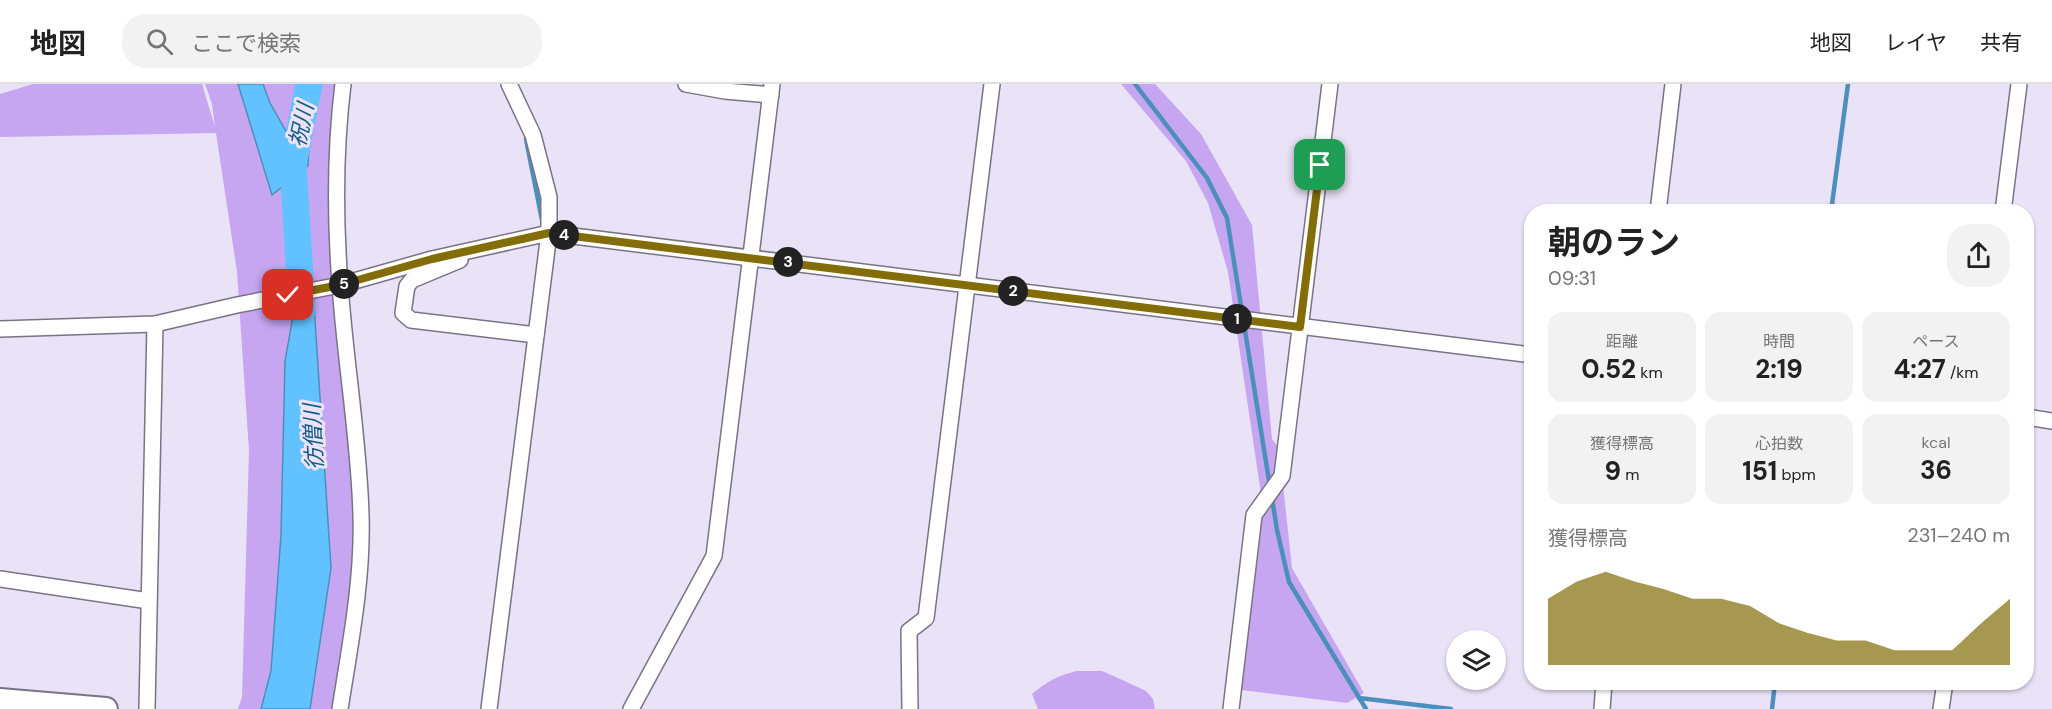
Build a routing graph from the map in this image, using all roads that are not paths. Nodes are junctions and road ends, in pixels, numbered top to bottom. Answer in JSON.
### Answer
{"nodes":[{"id":1,"x":343,"y":84,"type":"edge"},
{"id":2,"x":509,"y":84,"type":"edge"},
{"id":3,"x":686,"y":84,"type":"edge"},
{"id":4,"x":992,"y":84,"type":"edge"},
{"id":5,"x":1330,"y":84,"type":"edge"},
{"id":6,"x":1673,"y":84,"type":"edge"},
{"id":7,"x":2019,"y":84,"type":"edge"},
{"id":8,"x":771,"y":89,"type":"edge"},
{"id":9,"x":1659,"y":204,"type":"edge"},
{"id":10,"x":2003,"y":204,"type":"edge"},
{"id":11,"x":544,"y":234,"type":"junction"},
{"id":12,"x":477,"y":249,"type":"junction"},
{"id":13,"x":751,"y":257,"type":"junction"},
{"id":14,"x":340,"y":285,"type":"junction"},
{"id":15,"x":967,"y":286,"type":"junction"},
{"id":16,"x":155,"y":324,"type":"junction"},
{"id":17,"x":1300,"y":327,"type":"junction"},
{"id":18,"x":0,"y":329,"type":"edge"},
{"id":19,"x":532,"y":334,"type":"junction"},
{"id":20,"x":1524,"y":354,"type":"edge"},
{"id":21,"x":2034,"y":418,"type":"edge"},
{"id":22,"x":2052,"y":421,"type":"edge"},
{"id":23,"x":0,"y":579,"type":"edge"},
{"id":24,"x":148,"y":601,"type":"junction"},
{"id":25,"x":1603,"y":690,"type":"edge"},
{"id":26,"x":1944,"y":690,"type":"edge"},
{"id":27,"x":0,"y":700,"type":"edge"},
{"id":28,"x":106,"y":709,"type":"edge"},
{"id":29,"x":147,"y":709,"type":"edge"},
{"id":30,"x":340,"y":709,"type":"edge"},
{"id":31,"x":489,"y":709,"type":"edge"},
{"id":32,"x":631,"y":709,"type":"edge"},
{"id":33,"x":910,"y":709,"type":"edge"},
{"id":34,"x":1231,"y":709,"type":"edge"},
{"id":35,"x":1602,"y":709,"type":"edge"},
{"id":36,"x":1941,"y":709,"type":"edge"}],
"edges":[{"from":1,"to":14,"type":"street"},
{"from":2,"to":11,"type":"street"},
{"from":3,"to":8,"type":"street"},
{"from":4,"to":15,"type":"street"},
{"from":5,"to":17,"type":"street"},
{"from":6,"to":9,"type":"street"},
{"from":7,"to":10,"type":"street"},
{"from":8,"to":13,"type":"street"},
{"from":11,"to":12,"type":"street"},
{"from":11,"to":13,"type":"street"},
{"from":11,"to":19,"type":"street"},
{"from":12,"to":14,"type":"street"},
{"from":12,"to":19,"type":"street"},
{"from":13,"to":15,"type":"street"},
{"from":13,"to":32,"type":"street"},
{"from":14,"to":16,"type":"street"},
{"from":14,"to":30,"type":"street"},
{"from":15,"to":17,"type":"street"},
{"from":15,"to":33,"type":"street"},
{"from":16,"to":18,"type":"street"},
{"from":16,"to":24,"type":"street"},
{"from":17,"to":20,"type":"street"},
{"from":17,"to":34,"type":"street"},
{"from":19,"to":31,"type":"street"},
{"from":21,"to":22,"type":"street"},
{"from":23,"to":24,"type":"street"},
{"from":24,"to":29,"type":"street"},
{"from":25,"to":35,"type":"street"},
{"from":26,"to":36,"type":"street"},
{"from":27,"to":28,"type":"highway"}]}
